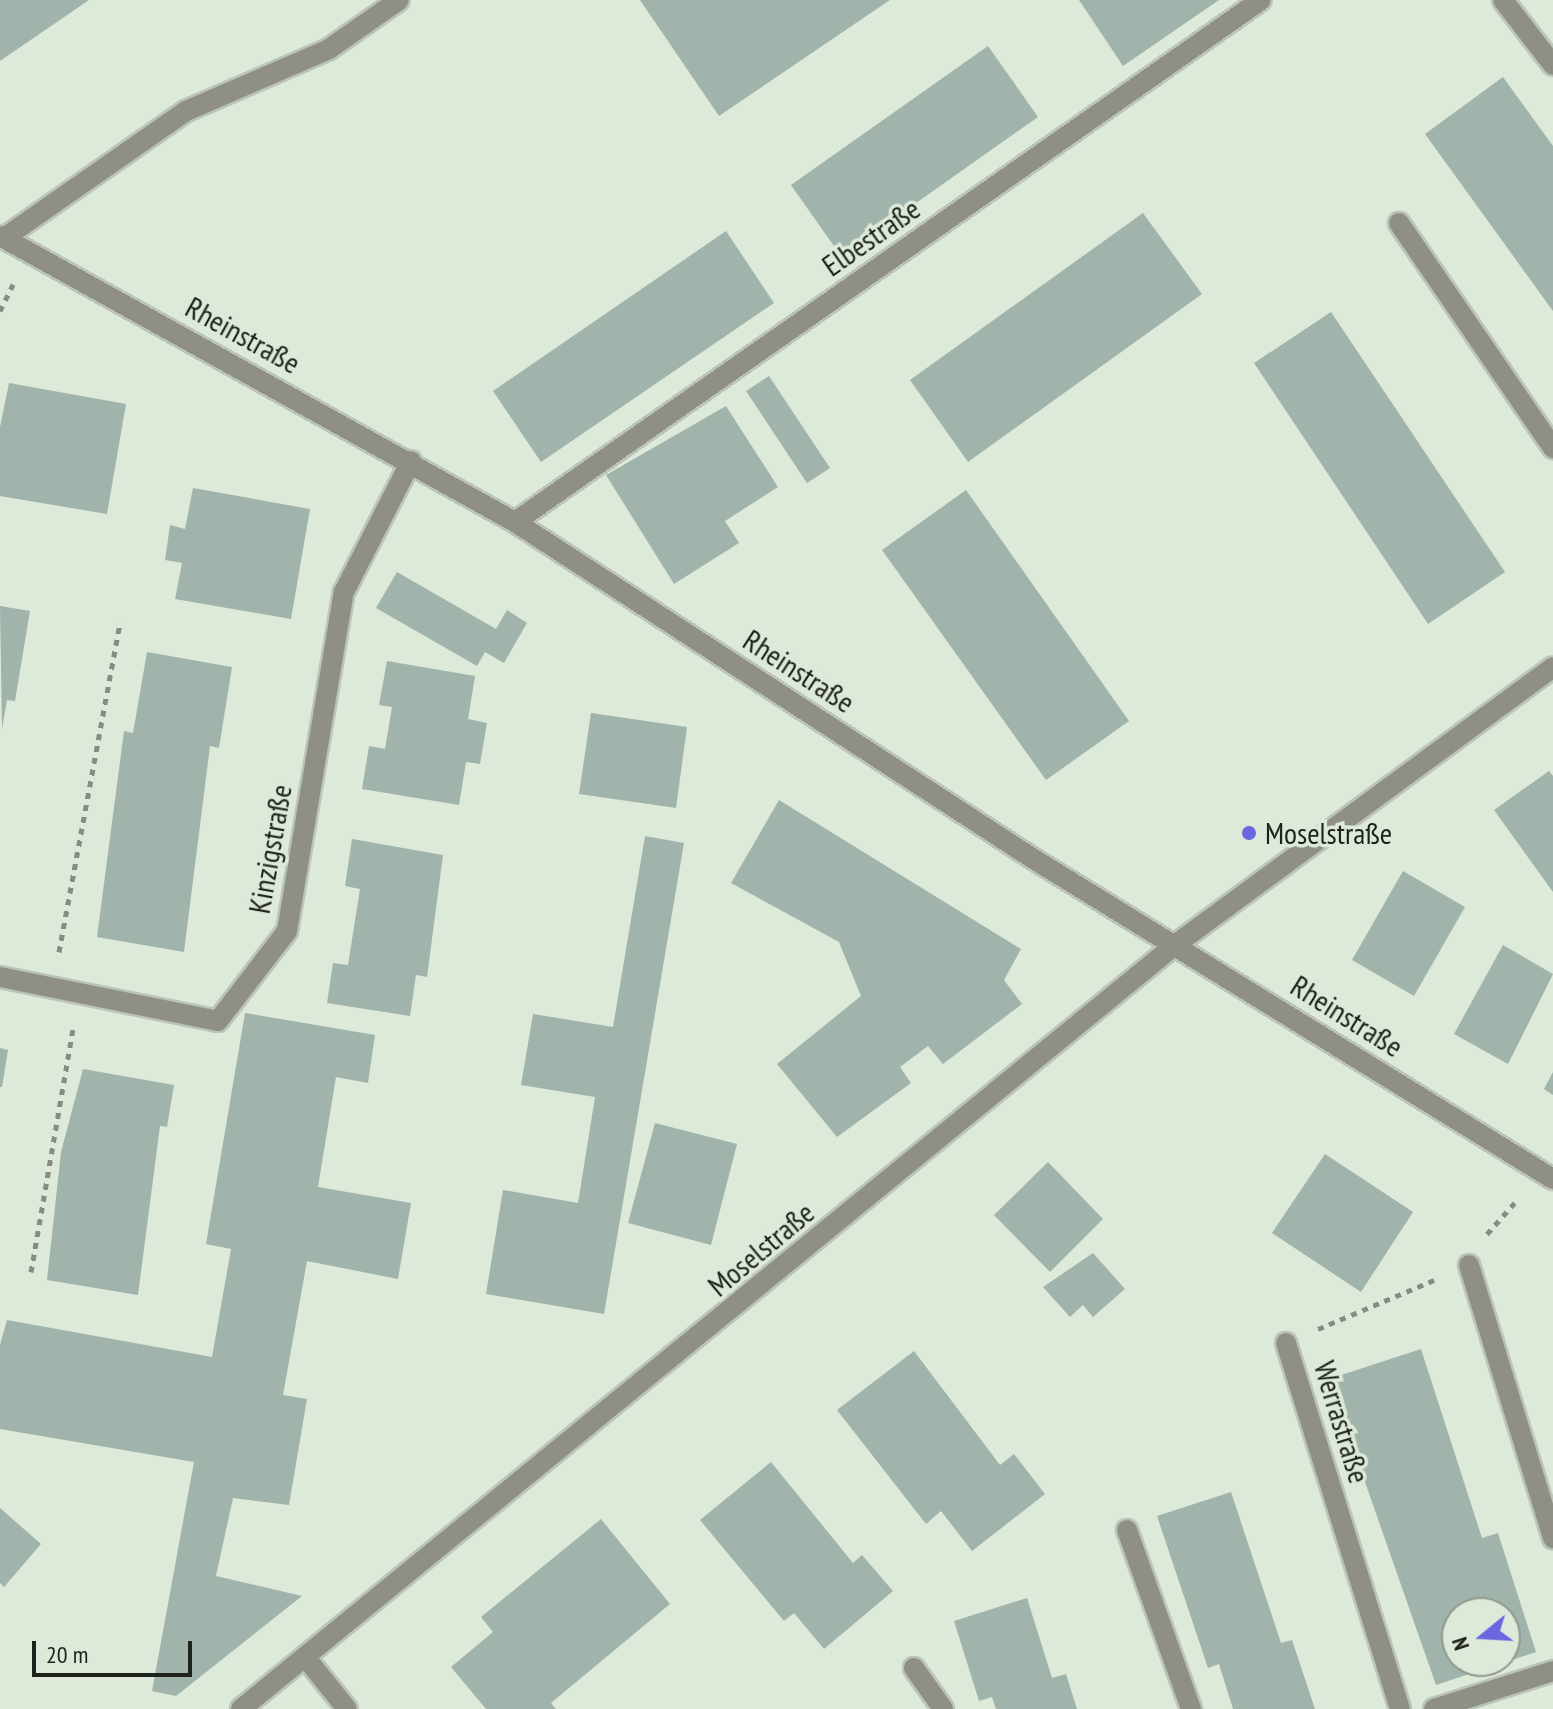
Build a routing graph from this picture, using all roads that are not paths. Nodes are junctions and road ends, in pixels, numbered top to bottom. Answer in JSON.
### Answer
{"nodes":[{"id":1,"x":399,"y":0,"type":"edge"},
{"id":2,"x":1261,"y":0,"type":"edge"},
{"id":3,"x":1503,"y":0,"type":"edge"},
{"id":4,"x":1553,"y":65,"type":"edge"},
{"id":5,"x":1399,"y":223,"type":"dead end"},
{"id":6,"x":2,"y":237,"type":"edge"},
{"id":7,"x":1553,"y":448,"type":"edge"},
{"id":8,"x":411,"y":461,"type":"junction"},
{"id":9,"x":515,"y":522,"type":"junction"},
{"id":10,"x":1553,"y":667,"type":"edge"},
{"id":11,"x":1175,"y":945,"type":"junction"},
{"id":12,"x":0,"y":977,"type":"edge"},
{"id":13,"x":1548,"y":1175,"type":"edge"},
{"id":14,"x":1469,"y":1265,"type":"road end"},
{"id":15,"x":1286,"y":1343,"type":"road end"},
{"id":16,"x":1127,"y":1530,"type":"dead end"},
{"id":17,"x":1553,"y":1538,"type":"edge"},
{"id":18,"x":306,"y":1658,"type":"junction"},
{"id":19,"x":914,"y":1668,"type":"dead end"},
{"id":20,"x":1553,"y":1671,"type":"edge"},
{"id":21,"x":241,"y":1709,"type":"edge"},
{"id":22,"x":347,"y":1709,"type":"edge"},
{"id":23,"x":943,"y":1709,"type":"edge"},
{"id":24,"x":1191,"y":1709,"type":"edge"},
{"id":25,"x":1400,"y":1709,"type":"edge"},
{"id":26,"x":1434,"y":1709,"type":"edge"}],
"edges":[{"from":1,"to":6,"type":"street"},
{"from":2,"to":9,"type":"street","name":"Elbestraße"},
{"from":3,"to":4,"type":"street"},
{"from":5,"to":7,"type":"street"},
{"from":6,"to":8,"type":"street","name":"Rheinstraße"},
{"from":8,"to":9,"type":"street","name":"Rheinstraße"},
{"from":8,"to":12,"type":"street","name":"Kinzigstraße"},
{"from":9,"to":11,"type":"street","name":"Rheinstraße"},
{"from":10,"to":11,"type":"street","name":"Moselstraße"},
{"from":11,"to":13,"type":"street","name":"Rheinstraße"},
{"from":11,"to":18,"type":"street","name":"Moselstraße"},
{"from":14,"to":17,"type":"street"},
{"from":15,"to":25,"type":"street","name":"Werrastraße"},
{"from":16,"to":24,"type":"street"},
{"from":18,"to":21,"type":"street","name":"Moselstraße"},
{"from":18,"to":22,"type":"street"},
{"from":19,"to":23,"type":"street"},
{"from":20,"to":26,"type":"street"}]}
